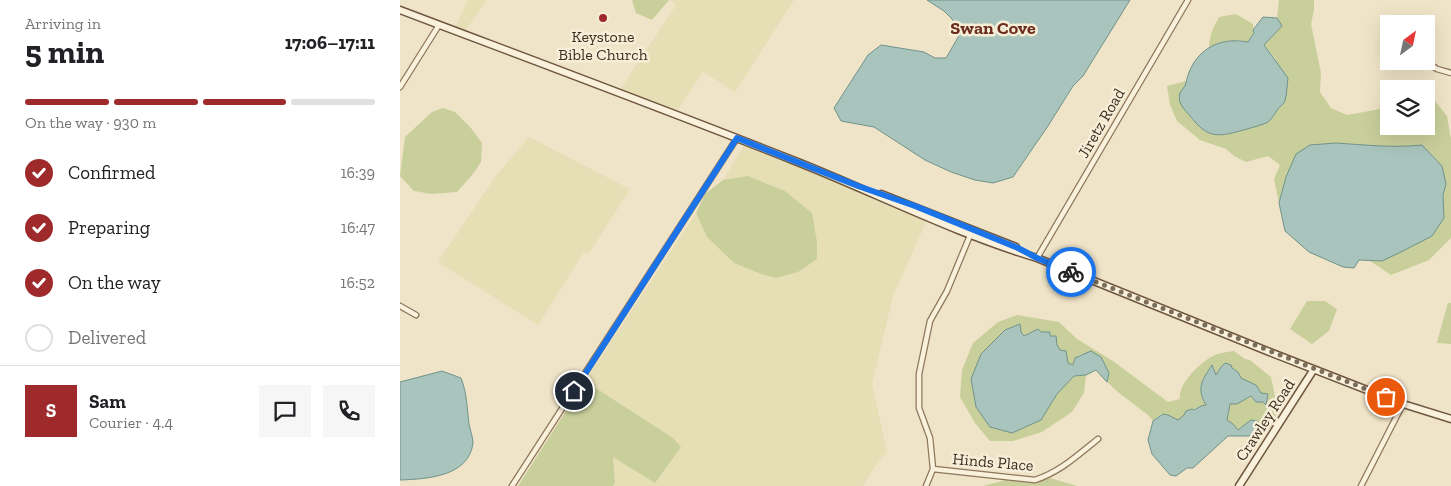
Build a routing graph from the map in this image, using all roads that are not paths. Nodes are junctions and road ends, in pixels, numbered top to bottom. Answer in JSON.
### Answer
{"nodes":[{"id":1,"x":1188,"y":0,"type":"edge"},
{"id":2,"x":400,"y":10,"type":"edge"},
{"id":3,"x":439,"y":25,"type":"junction"},
{"id":4,"x":1435,"y":67,"type":"edge"},
{"id":5,"x":1451,"y":73,"type":"edge"},
{"id":6,"x":400,"y":87,"type":"edge"},
{"id":7,"x":737,"y":138,"type":"junction"},
{"id":8,"x":971,"y":232,"type":"junction"},
{"id":9,"x":1037,"y":258,"type":"junction"},
{"id":10,"x":400,"y":306,"type":"edge"},
{"id":11,"x":416,"y":316,"type":"dead end"},
{"id":12,"x":1314,"y":369,"type":"junction"},
{"id":13,"x":1403,"y":404,"type":"junction"},
{"id":14,"x":1451,"y":418,"type":"edge"},
{"id":15,"x":1098,"y":439,"type":"dead end"},
{"id":16,"x":933,"y":469,"type":"junction"},
{"id":17,"x":512,"y":486,"type":"edge"},
{"id":18,"x":926,"y":486,"type":"edge"},
{"id":19,"x":1239,"y":486,"type":"edge"},
{"id":20,"x":1361,"y":486,"type":"edge"}],
"edges":[{"from":1,"to":9,"type":"street","name":"Jiretz Road"},
{"from":2,"to":3,"type":"main road"},
{"from":3,"to":6,"type":"street"},
{"from":3,"to":7,"type":"main road"},
{"from":4,"to":5,"type":"street"},
{"from":7,"to":8,"type":"main road"},
{"from":7,"to":17,"type":"street"},
{"from":8,"to":9,"type":"main road"},
{"from":8,"to":16,"type":"street"},
{"from":9,"to":12,"type":"main road"},
{"from":10,"to":11,"type":"street"},
{"from":12,"to":13,"type":"main road"},
{"from":12,"to":19,"type":"main road","name":"Crawley Road"},
{"from":13,"to":14,"type":"main road"},
{"from":13,"to":20,"type":"street"},
{"from":15,"to":16,"type":"street","name":"Hinds Place"},
{"from":16,"to":18,"type":"street"}]}
